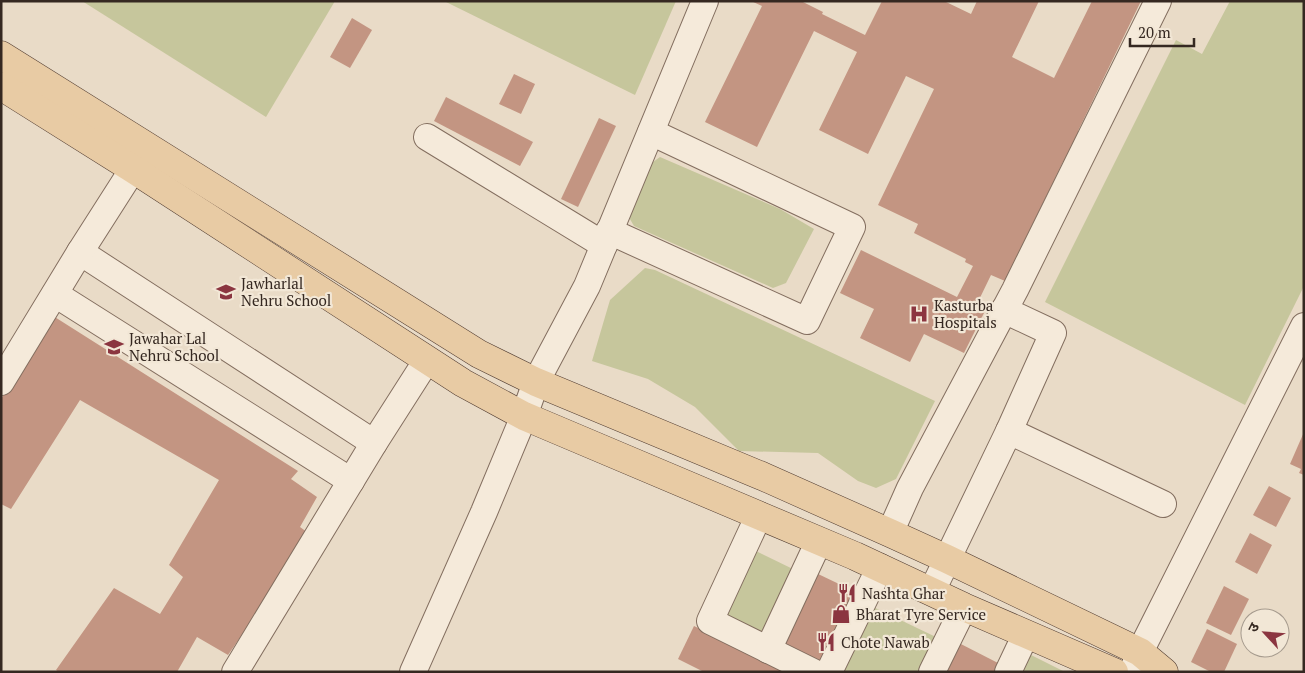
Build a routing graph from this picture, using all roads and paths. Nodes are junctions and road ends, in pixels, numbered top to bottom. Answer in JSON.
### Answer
{"nodes":[{"id":1,"x":705,"y":1,"type":"edge"},
{"id":2,"x":1158,"y":1,"type":"edge"},
{"id":3,"x":1,"y":55,"type":"edge"},
{"id":4,"x":1,"y":86,"type":"edge"},
{"id":5,"x":651,"y":132,"type":"junction"},
{"id":6,"x":427,"y":137,"type":"dead end"},
{"id":7,"x":133,"y":169,"type":"junction"},
{"id":8,"x":606,"y":238,"type":"junction"},
{"id":9,"x":80,"y":252,"type":"junction"},
{"id":10,"x":54,"y":294,"type":"junction"},
{"id":11,"x":1004,"y":310,"type":"junction"},
{"id":12,"x":1304,"y":326,"type":"edge"},
{"id":13,"x":427,"y":360,"type":"junction"},
{"id":14,"x":1,"y":382,"type":"edge"},
{"id":15,"x":536,"y":382,"type":"junction"},
{"id":16,"x":524,"y":416,"type":"junction"},
{"id":17,"x":1009,"y":431,"type":"junction"},
{"id":18,"x":374,"y":443,"type":"junction"},
{"id":19,"x":351,"y":481,"type":"junction"},
{"id":20,"x":1163,"y":504,"type":"dead end"},
{"id":21,"x":759,"y":515,"type":"junction"},
{"id":22,"x":880,"y":529,"type":"junction"},
{"id":23,"x":819,"y":541,"type":"junction"},
{"id":24,"x":855,"y":556,"type":"junction"},
{"id":25,"x":947,"y":559,"type":"junction"},
{"id":26,"x":880,"y":567,"type":"junction"},
{"id":27,"x":932,"y":591,"type":"junction"},
{"id":28,"x":964,"y":606,"type":"junction"},
{"id":29,"x":1026,"y":634,"type":"junction"},
{"id":30,"x":768,"y":650,"type":"junction"},
{"id":31,"x":1136,"y":662,"type":"edge"},
{"id":32,"x":1086,"y":666,"type":"edge"},
{"id":33,"x":235,"y":672,"type":"edge"},
{"id":34,"x":413,"y":672,"type":"edge"},
{"id":35,"x":813,"y":672,"type":"edge"},
{"id":36,"x":829,"y":672,"type":"edge"},
{"id":37,"x":932,"y":672,"type":"edge"},
{"id":38,"x":1008,"y":672,"type":"edge"},
{"id":39,"x":1114,"y":672,"type":"edge"},
{"id":40,"x":1164,"y":672,"type":"edge"}],
"edges":[{"from":1,"to":5,"type":"street"},
{"from":2,"to":11,"type":"street"},
{"from":3,"to":15,"type":"main road"},
{"from":4,"to":7,"type":"main road"},
{"from":5,"to":8,"type":"street"},
{"from":5,"to":8,"type":"street"},
{"from":6,"to":8,"type":"street"},
{"from":7,"to":9,"type":"street"},
{"from":7,"to":13,"type":"main road"},
{"from":8,"to":15,"type":"street"},
{"from":9,"to":10,"type":"street"},
{"from":9,"to":18,"type":"street"},
{"from":10,"to":14,"type":"street"},
{"from":10,"to":19,"type":"street"},
{"from":11,"to":17,"type":"street"},
{"from":11,"to":22,"type":"street"},
{"from":12,"to":31,"type":"street"},
{"from":13,"to":16,"type":"main road"},
{"from":13,"to":18,"type":"street"},
{"from":15,"to":16,"type":"street"},
{"from":15,"to":22,"type":"main road"},
{"from":16,"to":21,"type":"main road"},
{"from":16,"to":34,"type":"street"},
{"from":17,"to":20,"type":"street"},
{"from":17,"to":25,"type":"street"},
{"from":18,"to":19,"type":"street"},
{"from":19,"to":33,"type":"street"},
{"from":21,"to":23,"type":"main road"},
{"from":21,"to":30,"type":"street"},
{"from":22,"to":24,"type":"main road"},
{"from":22,"to":25,"type":"main road"},
{"from":23,"to":24,"type":"main road"},
{"from":23,"to":30,"type":"street"},
{"from":24,"to":26,"type":"main road"},
{"from":25,"to":27,"type":"street"},
{"from":25,"to":31,"type":"main road"},
{"from":26,"to":27,"type":"main road"},
{"from":26,"to":36,"type":"street"},
{"from":27,"to":28,"type":"main road"},
{"from":28,"to":29,"type":"main road"},
{"from":28,"to":37,"type":"street"},
{"from":29,"to":32,"type":"main road"},
{"from":29,"to":38,"type":"street"},
{"from":30,"to":35,"type":"street"},
{"from":31,"to":40,"type":"main road"},
{"from":32,"to":39,"type":"main road"}]}
